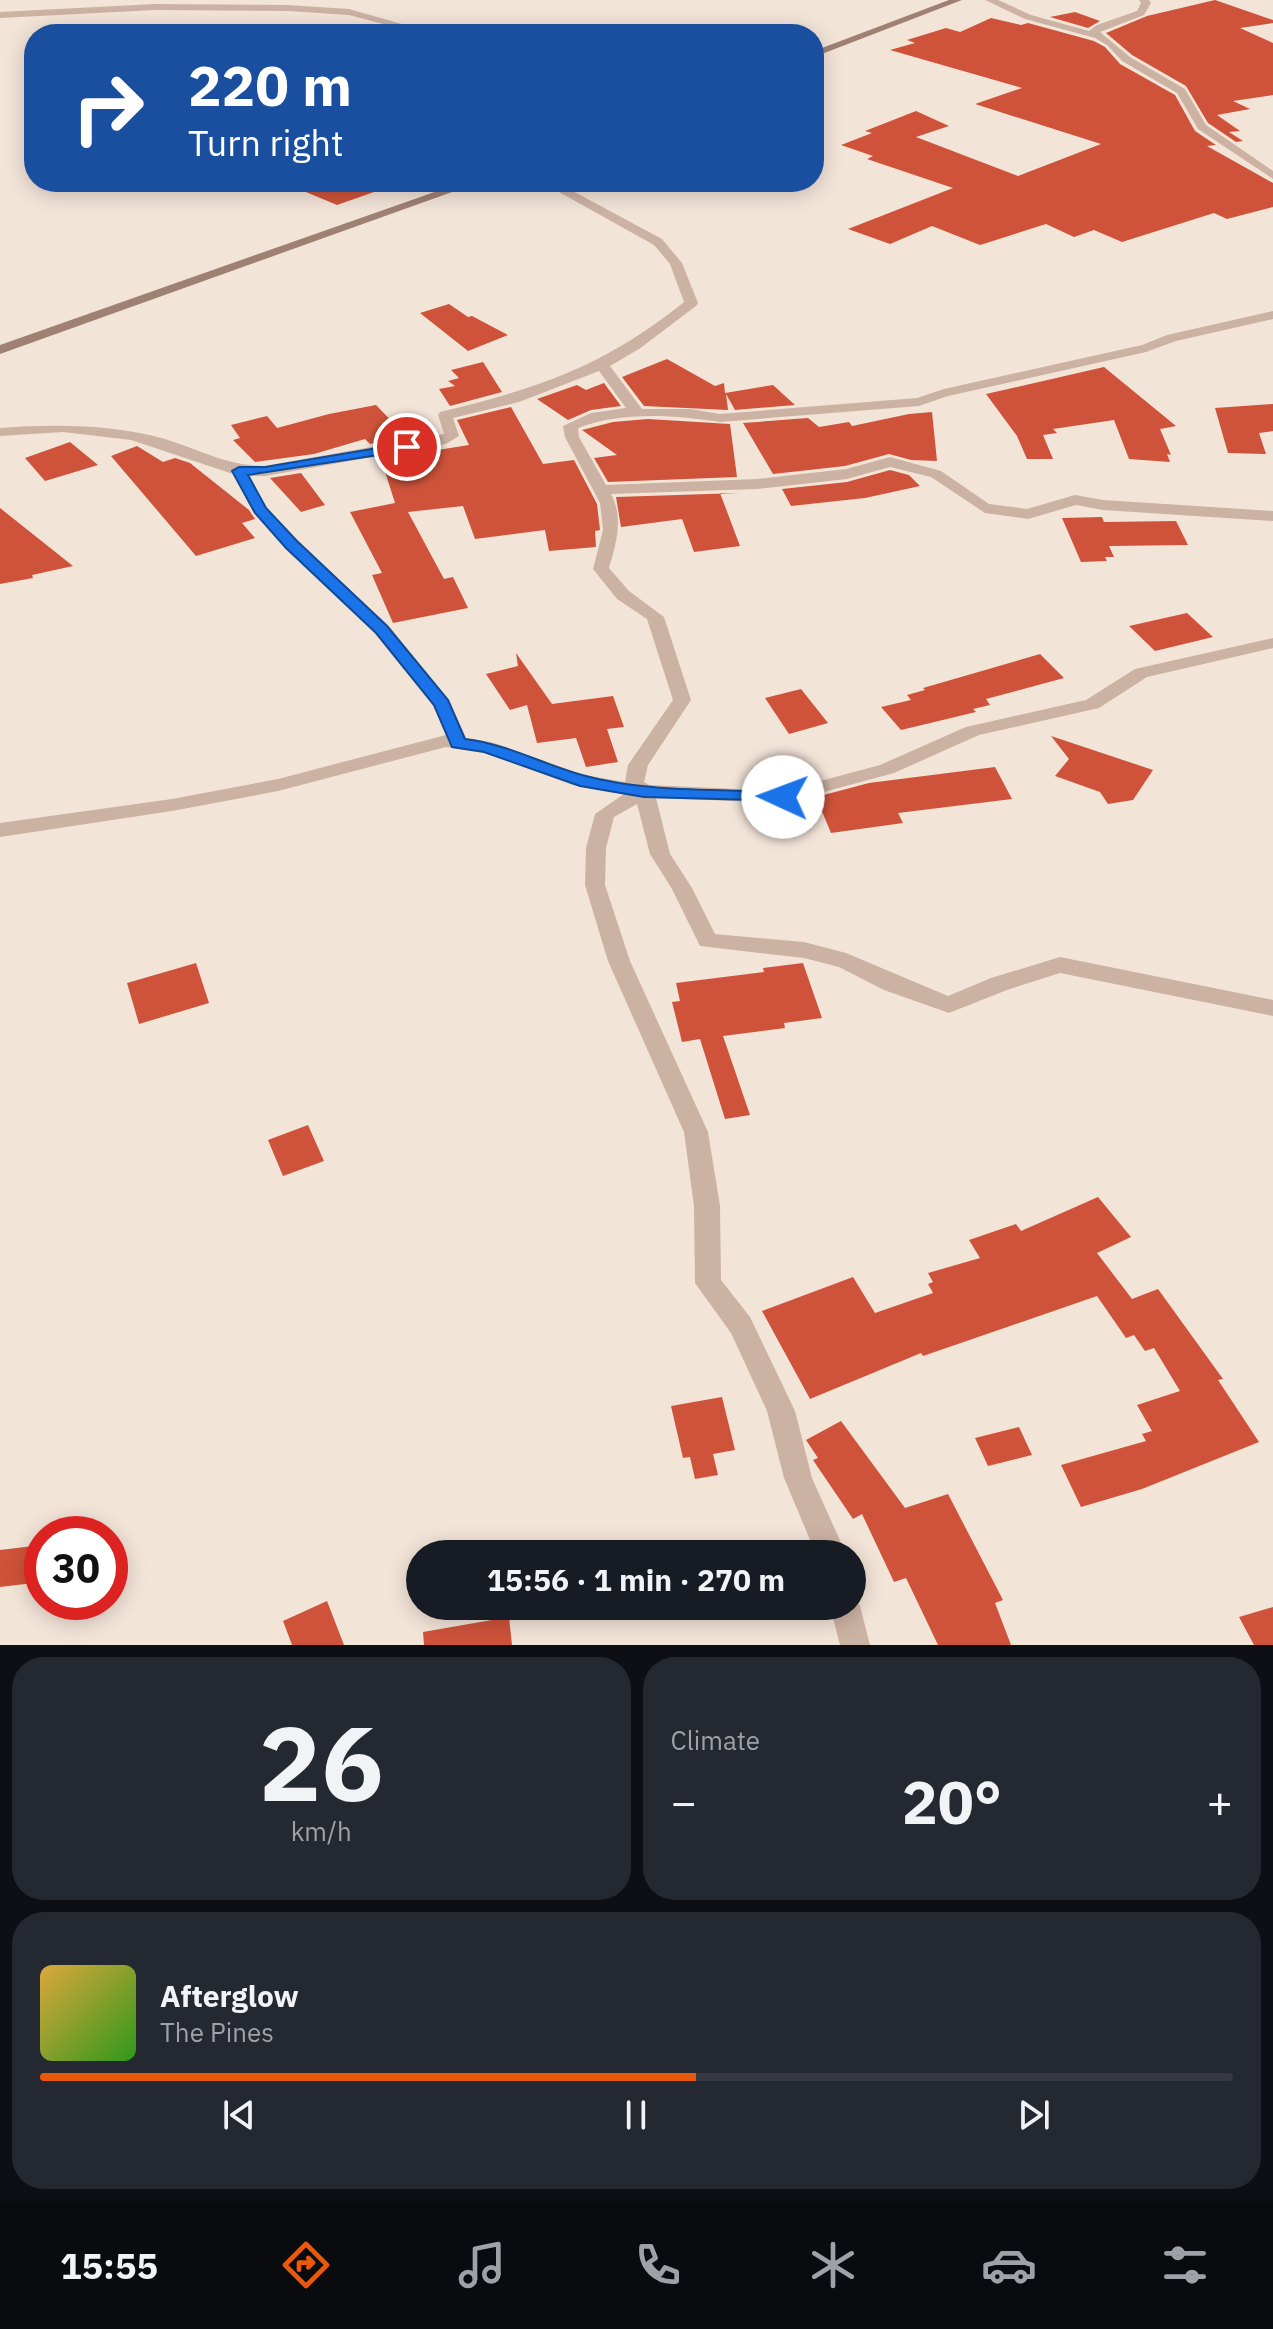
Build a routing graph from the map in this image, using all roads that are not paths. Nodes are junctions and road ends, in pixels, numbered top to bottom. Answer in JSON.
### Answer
{"nodes":[{"id":1,"x":957,"y":0,"type":"edge"},
{"id":2,"x":990,"y":0,"type":"edge"},
{"id":3,"x":1144,"y":0,"type":"edge"},
{"id":4,"x":0,"y":15,"type":"edge"},
{"id":5,"x":394,"y":24,"type":"edge"},
{"id":6,"x":1098,"y":36,"type":"junction"},
{"id":7,"x":824,"y":50,"type":"edge"},
{"id":8,"x":1273,"y":176,"type":"edge"},
{"id":9,"x":446,"y":192,"type":"edge"},
{"id":10,"x":566,"y":192,"type":"edge"},
{"id":11,"x":1273,"y":315,"type":"edge"},
{"id":12,"x":0,"y":350,"type":"edge"},
{"id":13,"x":602,"y":365,"type":"junction"},
{"id":14,"x":636,"y":411,"type":"junction"},
{"id":15,"x":0,"y":432,"type":"edge"},
{"id":16,"x":239,"y":471,"type":"junction"},
{"id":17,"x":600,"y":490,"type":"junction"},
{"id":18,"x":1273,"y":516,"type":"edge"},
{"id":19,"x":1273,"y":643,"type":"edge"},
{"id":20,"x":459,"y":743,"type":"junction"},
{"id":21,"x":644,"y":791,"type":"junction"},
{"id":22,"x":0,"y":830,"type":"edge"},
{"id":23,"x":1273,"y":1008,"type":"edge"},
{"id":24,"x":825,"y":1540,"type":"edge"},
{"id":25,"x":849,"y":1620,"type":"edge"},
{"id":26,"x":855,"y":1645,"type":"edge"}],
"edges":[{"from":1,"to":7,"type":"street"},
{"from":2,"to":6,"type":"street"},
{"from":3,"to":6,"type":"street"},
{"from":4,"to":5,"type":"street"},
{"from":6,"to":8,"type":"street"},
{"from":9,"to":12,"type":"street"},
{"from":10,"to":13,"type":"street"},
{"from":11,"to":14,"type":"street"},
{"from":13,"to":14,"type":"street"},
{"from":13,"to":16,"type":"street"},
{"from":14,"to":17,"type":"street"},
{"from":15,"to":16,"type":"street"},
{"from":16,"to":20,"type":"street"},
{"from":17,"to":18,"type":"street"},
{"from":17,"to":21,"type":"street"},
{"from":19,"to":21,"type":"street"},
{"from":20,"to":21,"type":"street"},
{"from":20,"to":22,"type":"street"},
{"from":21,"to":23,"type":"street"},
{"from":21,"to":24,"type":"street"},
{"from":25,"to":26,"type":"street"}]}
